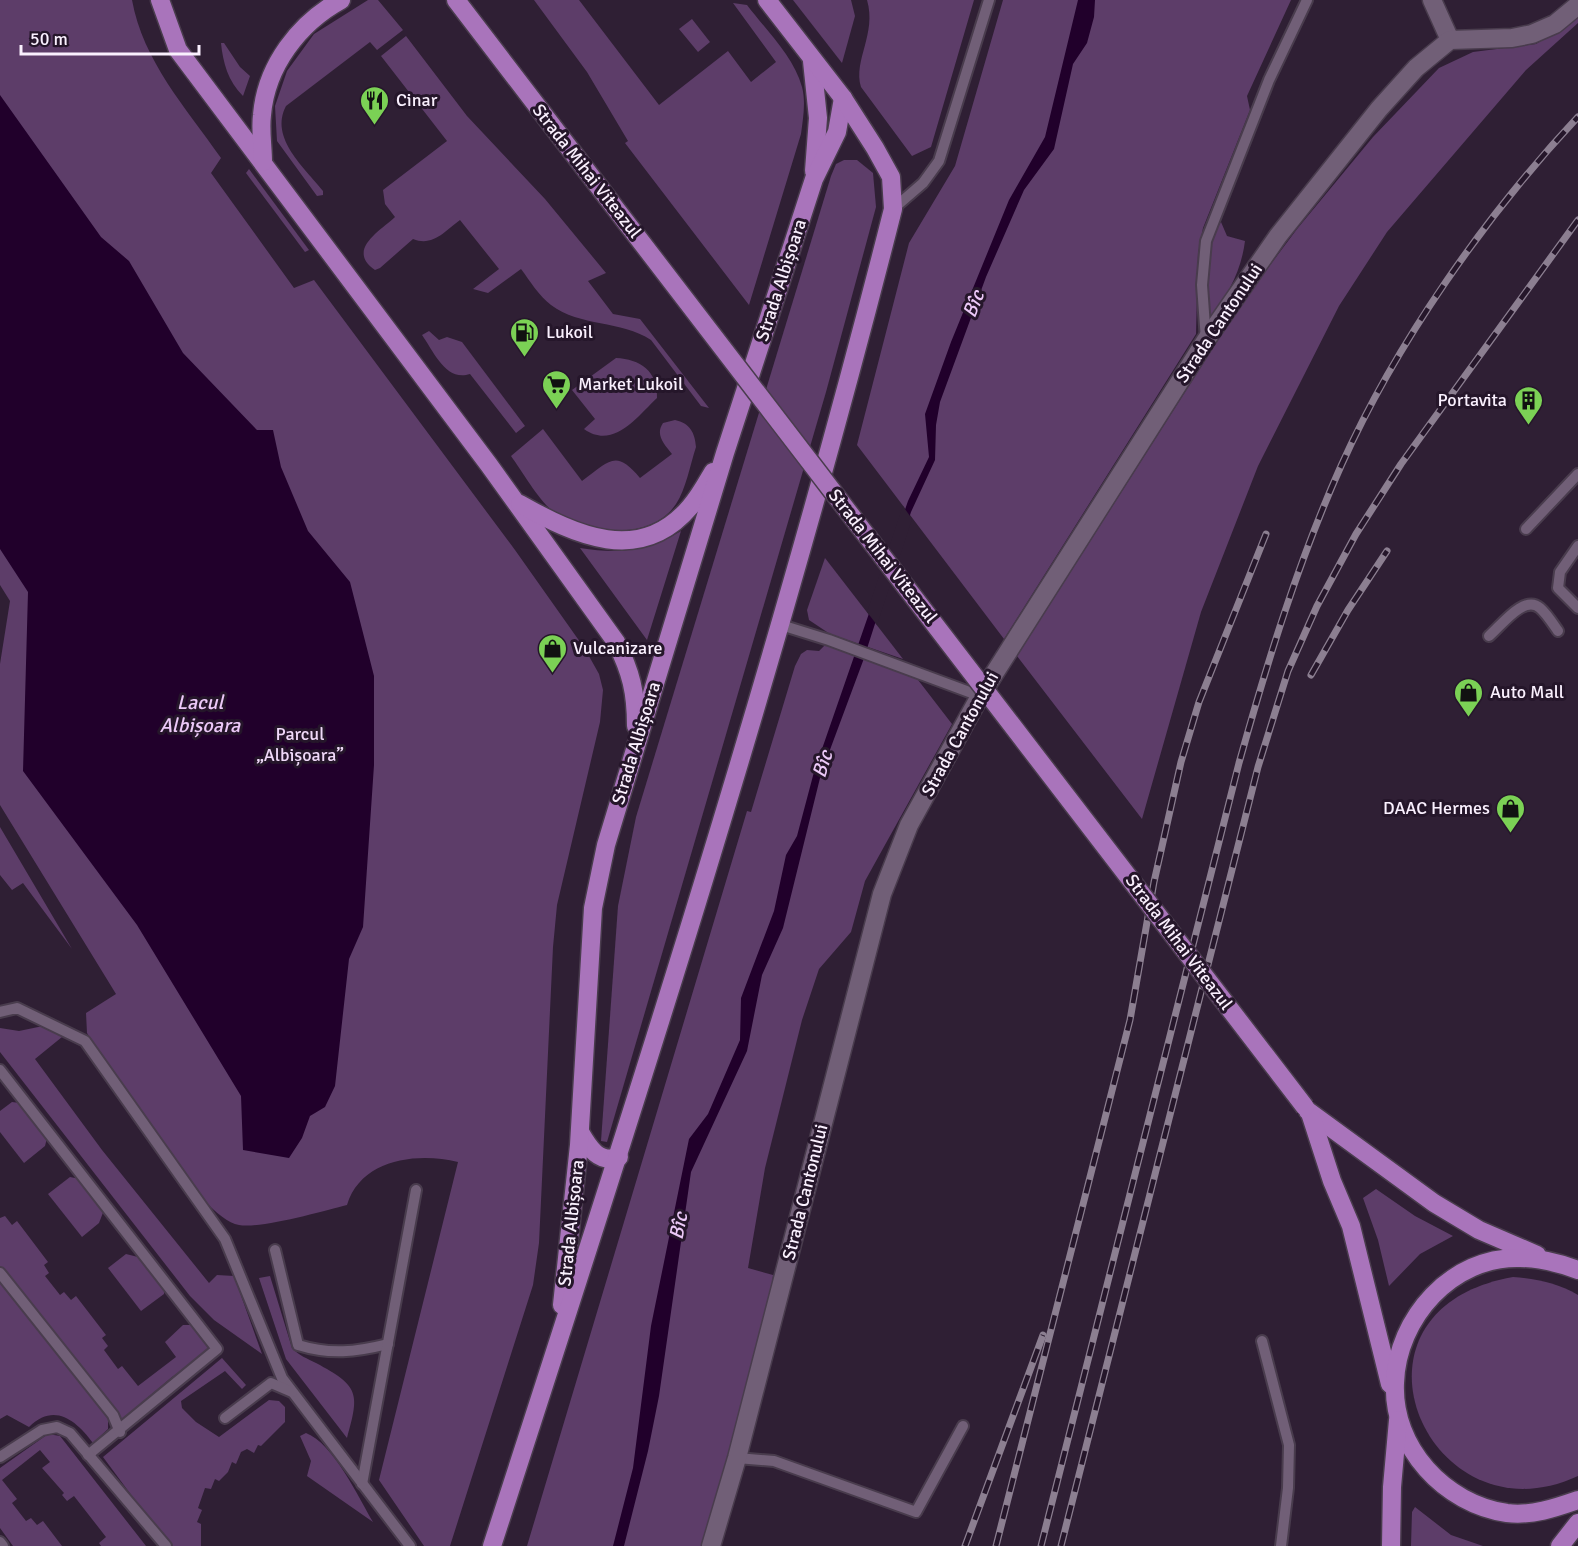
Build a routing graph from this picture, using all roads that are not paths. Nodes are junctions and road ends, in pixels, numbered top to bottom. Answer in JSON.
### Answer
{"nodes":[{"id":1,"x":160,"y":0,"type":"edge"},
{"id":2,"x":341,"y":0,"type":"edge"},
{"id":3,"x":456,"y":0,"type":"edge"},
{"id":4,"x":767,"y":0,"type":"edge"},
{"id":5,"x":989,"y":0,"type":"edge"},
{"id":6,"x":1307,"y":0,"type":"edge"},
{"id":7,"x":1432,"y":0,"type":"edge"},
{"id":8,"x":1578,"y":5,"type":"edge"},
{"id":9,"x":1450,"y":40,"type":"junction"},
{"id":10,"x":812,"y":59,"type":"junction"},
{"id":11,"x":843,"y":98,"type":"junction"},
{"id":12,"x":263,"y":162,"type":"junction"},
{"id":13,"x":814,"y":179,"type":"junction"},
{"id":14,"x":893,"y":209,"type":"junction"},
{"id":15,"x":1206,"y":340,"type":"junction"},
{"id":16,"x":725,"y":453,"type":"junction"},
{"id":17,"x":1578,"y":474,"type":"edge"},
{"id":18,"x":514,"y":501,"type":"junction"},
{"id":19,"x":1526,"y":529,"type":"dead end"},
{"id":20,"x":1578,"y":546,"type":"edge"},
{"id":21,"x":1578,"y":608,"type":"edge"},
{"id":22,"x":781,"y":625,"type":"junction"},
{"id":23,"x":1558,"y":631,"type":"dead end"},
{"id":24,"x":1489,"y":636,"type":"dead end"},
{"id":25,"x":980,"y":696,"type":"junction"},
{"id":26,"x":635,"y":744,"type":"junction"},
{"id":27,"x":0,"y":1012,"type":"edge"},
{"id":28,"x":0,"y":1070,"type":"edge"},
{"id":29,"x":1307,"y":1110,"type":"junction"},
{"id":30,"x":580,"y":1132,"type":"junction"},
{"id":31,"x":619,"y":1157,"type":"junction"},
{"id":32,"x":416,"y":1190,"type":"dead end"},
{"id":33,"x":275,"y":1250,"type":"dead end"},
{"id":34,"x":1551,"y":1260,"type":"junction"},
{"id":35,"x":1578,"y":1262,"type":"edge"},
{"id":36,"x":1578,"y":1270,"type":"edge"},
{"id":37,"x":0,"y":1273,"type":"edge"},
{"id":38,"x":1262,"y":1341,"type":"dead end"},
{"id":39,"x":558,"y":1343,"type":"junction"},
{"id":40,"x":388,"y":1344,"type":"junction"},
{"id":41,"x":293,"y":1392,"type":"junction"},
{"id":42,"x":1398,"y":1417,"type":"junction"},
{"id":43,"x":225,"y":1418,"type":"dead end"},
{"id":44,"x":963,"y":1426,"type":"dead end"},
{"id":45,"x":120,"y":1432,"type":"junction"},
{"id":46,"x":2,"y":1453,"type":"edge"},
{"id":47,"x":88,"y":1455,"type":"junction"},
{"id":48,"x":737,"y":1458,"type":"junction"},
{"id":49,"x":363,"y":1484,"type":"junction"},
{"id":50,"x":1578,"y":1500,"type":"edge"},
{"id":51,"x":1578,"y":1523,"type":"edge"},
{"id":52,"x":0,"y":1542,"type":"edge"},
{"id":53,"x":3,"y":1546,"type":"edge"},
{"id":54,"x":166,"y":1546,"type":"edge"},
{"id":55,"x":410,"y":1546,"type":"edge"},
{"id":56,"x":492,"y":1546,"type":"edge"},
{"id":57,"x":711,"y":1546,"type":"edge"},
{"id":58,"x":1281,"y":1546,"type":"edge"},
{"id":59,"x":1391,"y":1546,"type":"edge"},
{"id":60,"x":1560,"y":1546,"type":"edge"}],
"edges":[{"from":1,"to":12,"type":"main road"},
{"from":2,"to":12,"type":"main road"},
{"from":3,"to":29,"type":"main road","name":"Strada Mihai Viteazul","bridge":true},
{"from":4,"to":10,"type":"main road","name":"Strada Albișoara"},
{"from":5,"to":14,"type":"lane"},
{"from":6,"to":15,"type":"lane"},
{"from":7,"to":9,"type":"street"},
{"from":8,"to":9,"type":"street"},
{"from":9,"to":15,"type":"street","name":"Strada Cantonului"},
{"from":10,"to":11,"type":"main road","name":"Strada Albișoara"},
{"from":10,"to":13,"type":"main road"},
{"from":11,"to":13,"type":"main road","name":"Strada Albișoara"},
{"from":11,"to":14,"type":"main road","name":"Strada Albișoara"},
{"from":12,"to":18,"type":"main road"},
{"from":13,"to":16,"type":"main road","name":"Strada Albișoara"},
{"from":14,"to":22,"type":"main road","name":"Strada Albișoara"},
{"from":15,"to":25,"type":"street","name":"Strada Cantonului"},
{"from":16,"to":18,"type":"main road"},
{"from":16,"to":26,"type":"main road","name":"Strada Albișoara"},
{"from":17,"to":19,"type":"lane"},
{"from":18,"to":26,"type":"main road"},
{"from":20,"to":21,"type":"lane"},
{"from":22,"to":25,"type":"lane"},
{"from":22,"to":31,"type":"main road","name":"Strada Albișoara"},
{"from":23,"to":24,"type":"lane"},
{"from":25,"to":48,"type":"street","name":"Strada Cantonului"},
{"from":26,"to":30,"type":"main road","name":"Strada Albișoara"},
{"from":27,"to":41,"type":"lane"},
{"from":28,"to":45,"type":"lane"},
{"from":29,"to":34,"type":"main road","name":"Strada Mihai Viteazul"},
{"from":29,"to":42,"type":"main road","name":"Strada Mihai Viteazul"},
{"from":30,"to":31,"type":"main road"},
{"from":30,"to":39,"type":"main road","name":"Strada Albișoara"},
{"from":31,"to":39,"type":"main road","name":"Strada Albișoara"},
{"from":32,"to":40,"type":"lane"},
{"from":33,"to":40,"type":"lane"},
{"from":34,"to":35,"type":"main road"},
{"from":34,"to":36,"type":"main road"},
{"from":34,"to":42,"type":"main road"},
{"from":37,"to":45,"type":"lane"},
{"from":38,"to":58,"type":"lane"},
{"from":39,"to":56,"type":"main road","name":"Strada Albișoara"},
{"from":40,"to":49,"type":"lane"},
{"from":41,"to":43,"type":"lane"},
{"from":41,"to":49,"type":"lane"},
{"from":42,"to":50,"type":"main road"},
{"from":42,"to":59,"type":"main road"},
{"from":44,"to":48,"type":"lane"},
{"from":45,"to":47,"type":"lane"},
{"from":46,"to":47,"type":"lane"},
{"from":47,"to":54,"type":"lane"},
{"from":48,"to":57,"type":"street","name":"Strada Cantonului"},
{"from":49,"to":55,"type":"lane"},
{"from":51,"to":60,"type":"main road"},
{"from":52,"to":53,"type":"lane"}]}
